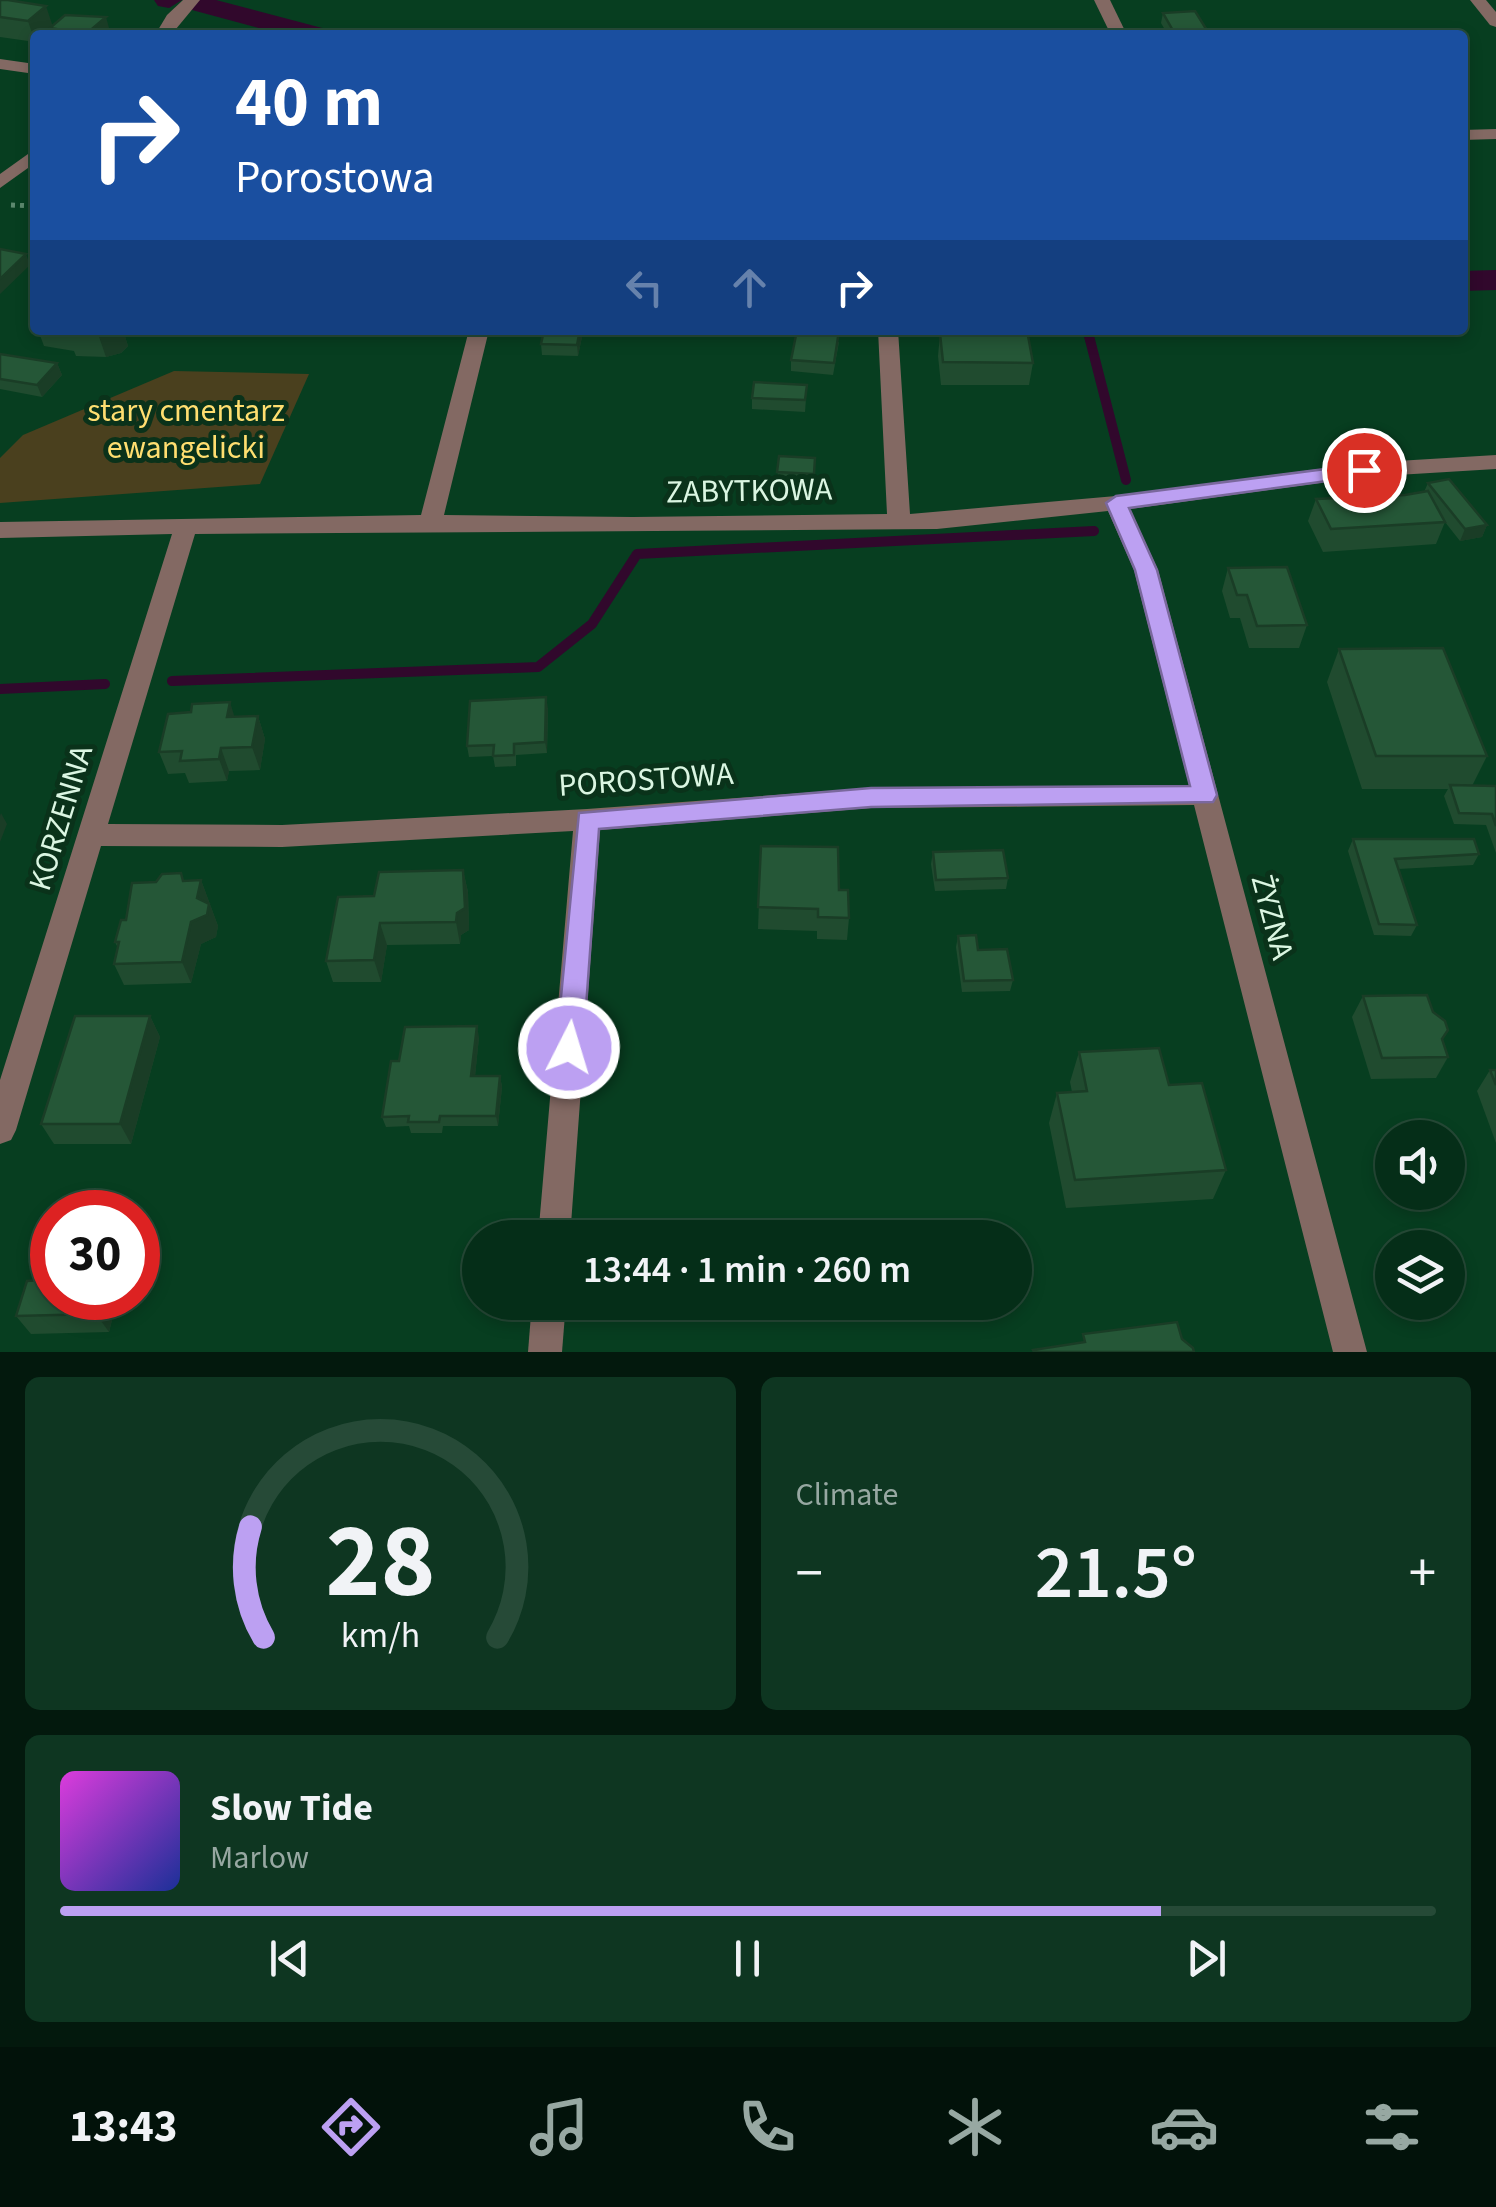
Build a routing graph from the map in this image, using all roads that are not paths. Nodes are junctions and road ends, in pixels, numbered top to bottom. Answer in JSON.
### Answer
{"nodes":[{"id":1,"x":192,"y":0,"type":"edge"},
{"id":2,"x":1102,"y":0,"type":"edge"},
{"id":3,"x":1478,"y":0,"type":"edge"},
{"id":4,"x":1496,"y":22,"type":"edge"},
{"id":5,"x":165,"y":30,"type":"edge"},
{"id":6,"x":1117,"y":30,"type":"edge"},
{"id":7,"x":0,"y":64,"type":"edge"},
{"id":8,"x":30,"y":68,"type":"edge"},
{"id":9,"x":1496,"y":134,"type":"edge"},
{"id":10,"x":1468,"y":135,"type":"edge"},
{"id":11,"x":30,"y":158,"type":"edge"},
{"id":12,"x":0,"y":183,"type":"edge"},
{"id":13,"x":478,"y":335,"type":"edge"},
{"id":14,"x":888,"y":335,"type":"edge"},
{"id":15,"x":1496,"y":462,"type":"edge"},
{"id":16,"x":1116,"y":503,"type":"junction"},
{"id":17,"x":899,"y":521,"type":"junction"},
{"id":18,"x":431,"y":522,"type":"junction"},
{"id":19,"x":186,"y":526,"type":"junction"},
{"id":20,"x":0,"y":530,"type":"edge"},
{"id":21,"x":1204,"y":795,"type":"junction"},
{"id":22,"x":588,"y":820,"type":"junction"},
{"id":23,"x":92,"y":835,"type":"junction"},
{"id":24,"x":0,"y":1130,"type":"edge"},
{"id":25,"x":555,"y":1220,"type":"edge"},
{"id":26,"x":548,"y":1320,"type":"edge"},
{"id":27,"x":545,"y":1352,"type":"edge"},
{"id":28,"x":1350,"y":1352,"type":"edge"}],
"edges":[{"from":1,"to":5,"type":"street"},
{"from":2,"to":6,"type":"street"},
{"from":3,"to":4,"type":"street"},
{"from":7,"to":8,"type":"street"},
{"from":9,"to":10,"type":"street"},
{"from":11,"to":12,"type":"street"},
{"from":13,"to":18,"type":"street"},
{"from":14,"to":17,"type":"street"},
{"from":15,"to":16,"type":"street","name":"ZABYTKOWA"},
{"from":16,"to":17,"type":"street","name":"ZABYTKOWA"},
{"from":16,"to":21,"type":"street","name":"ŻYZNA"},
{"from":17,"to":18,"type":"street","name":"ZABYTKOWA"},
{"from":18,"to":19,"type":"street","name":"ZABYTKOWA"},
{"from":19,"to":20,"type":"street","name":"ZABYTKOWA"},
{"from":19,"to":23,"type":"street","name":"KORZENNA"},
{"from":21,"to":22,"type":"street","name":"POROSTOWA"},
{"from":21,"to":28,"type":"street","name":"ŻYZNA"},
{"from":22,"to":23,"type":"street","name":"POROSTOWA"},
{"from":22,"to":25,"type":"street"},
{"from":23,"to":24,"type":"street","name":"KORZENNA"},
{"from":26,"to":27,"type":"street"}]}
